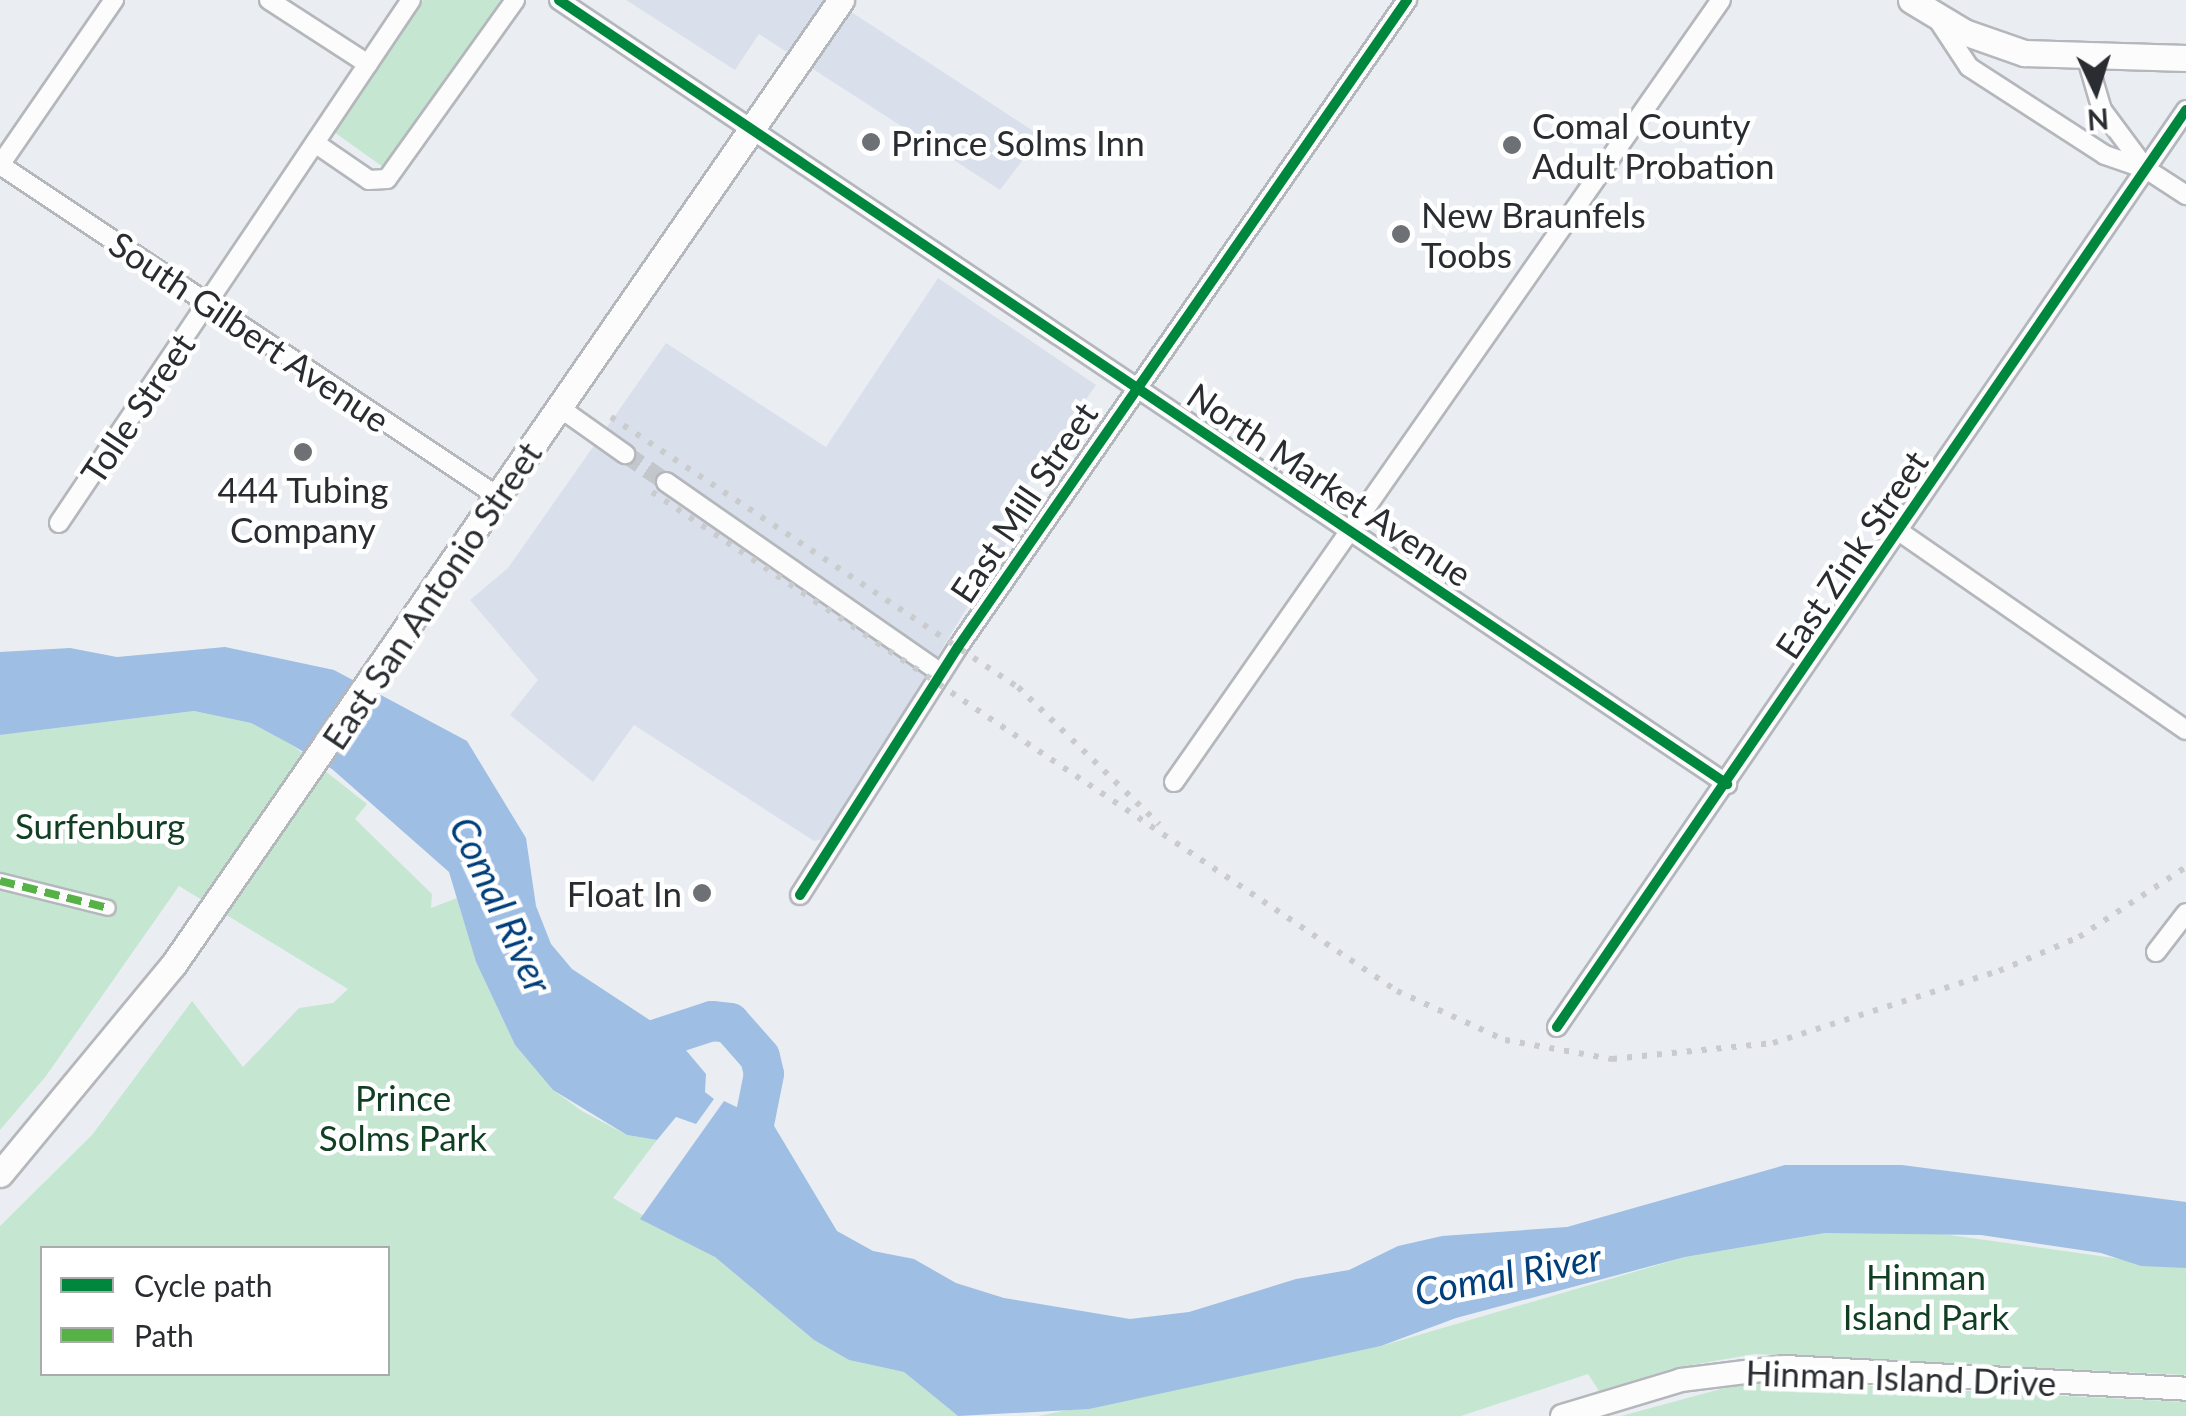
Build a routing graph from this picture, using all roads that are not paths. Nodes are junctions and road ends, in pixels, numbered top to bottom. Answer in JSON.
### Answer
{"nodes":[{"id":1,"x":114,"y":0,"type":"edge"},
{"id":2,"x":270,"y":0,"type":"edge"},
{"id":3,"x":410,"y":0,"type":"edge"},
{"id":4,"x":516,"y":0,"type":"edge"},
{"id":5,"x":559,"y":0,"type":"edge"},
{"id":6,"x":841,"y":0,"type":"edge"},
{"id":7,"x":1407,"y":0,"type":"edge"},
{"id":8,"x":1721,"y":0,"type":"edge"},
{"id":9,"x":1910,"y":0,"type":"edge"},
{"id":10,"x":1935,"y":16,"type":"junction"},
{"id":11,"x":2186,"y":58,"type":"edge"},
{"id":12,"x":2087,"y":59,"type":"junction"},
{"id":13,"x":368,"y":64,"type":"junction"},
{"id":14,"x":2186,"y":110,"type":"edge"},
{"id":15,"x":752,"y":130,"type":"junction"},
{"id":16,"x":315,"y":142,"type":"junction"},
{"id":17,"x":0,"y":165,"type":"edge"},
{"id":18,"x":2146,"y":169,"type":"junction"},
{"id":19,"x":2186,"y":195,"type":"edge"},
{"id":20,"x":207,"y":303,"type":"junction"},
{"id":21,"x":1134,"y":386,"type":"junction"},
{"id":22,"x":560,"y":408,"type":"junction"},
{"id":23,"x":625,"y":454,"type":"tunnel mouth"},
{"id":24,"x":666,"y":482,"type":"tunnel mouth"},
{"id":25,"x":499,"y":497,"type":"junction"},
{"id":26,"x":59,"y":523,"type":"dead end"},
{"id":27,"x":1351,"y":532,"type":"junction"},
{"id":28,"x":1900,"y":532,"type":"junction"},
{"id":29,"x":941,"y":673,"type":"junction"},
{"id":30,"x":2186,"y":730,"type":"edge"},
{"id":31,"x":1174,"y":782,"type":"dead end"},
{"id":32,"x":1727,"y":784,"type":"junction"},
{"id":33,"x":0,"y":881,"type":"edge"},
{"id":34,"x":800,"y":896,"type":"dead end"},
{"id":35,"x":108,"y":908,"type":"dead end"},
{"id":36,"x":2186,"y":913,"type":"edge"},
{"id":37,"x":2156,"y":952,"type":"dead end"},
{"id":38,"x":1556,"y":1027,"type":"dead end"},
{"id":39,"x":0,"y":1174,"type":"edge"},
{"id":40,"x":2186,"y":1389,"type":"edge"},
{"id":41,"x":1562,"y":1416,"type":"edge"}],
"edges":[{"from":1,"to":17,"type":"street"},
{"from":2,"to":13,"type":"street"},
{"from":3,"to":13,"type":"street","name":"Tolle Street"},
{"from":4,"to":16,"type":"street"},
{"from":5,"to":15,"type":"street","name":"North Market Avenue"},
{"from":6,"to":15,"type":"main road","name":"East San Antonio Street"},
{"from":7,"to":21,"type":"street","name":"East Mill Street"},
{"from":8,"to":27,"type":"street"},
{"from":9,"to":10,"type":"main road"},
{"from":10,"to":12,"type":"main road"},
{"from":10,"to":18,"type":"street"},
{"from":11,"to":12,"type":"main road"},
{"from":12,"to":18,"type":"street"},
{"from":13,"to":16,"type":"street","name":"Tolle Street"},
{"from":14,"to":18,"type":"street","name":"East Zink Street"},
{"from":15,"to":21,"type":"street","name":"North Market Avenue"},
{"from":15,"to":22,"type":"main road","name":"East San Antonio Street"},
{"from":16,"to":20,"type":"street","name":"Tolle Street"},
{"from":17,"to":20,"type":"street","name":"South Gilbert Avenue"},
{"from":18,"to":19,"type":"street"},
{"from":18,"to":28,"type":"street","name":"East Zink Street"},
{"from":20,"to":25,"type":"street","name":"South Gilbert Avenue"},
{"from":20,"to":26,"type":"street","name":"Tolle Street"},
{"from":21,"to":27,"type":"street","name":"North Market Avenue"},
{"from":21,"to":29,"type":"street","name":"East Mill Street"},
{"from":22,"to":23,"type":"street"},
{"from":22,"to":25,"type":"main road","name":"East San Antonio Street"},
{"from":24,"to":29,"type":"street"},
{"from":25,"to":39,"type":"main road","name":"East San Antonio Street"},
{"from":27,"to":31,"type":"street"},
{"from":27,"to":32,"type":"street","name":"North Market Avenue"},
{"from":28,"to":30,"type":"street"},
{"from":28,"to":32,"type":"street","name":"East Zink Street"},
{"from":29,"to":34,"type":"street","name":"East Mill Street"},
{"from":32,"to":38,"type":"street","name":"East Zink Street"},
{"from":33,"to":35,"type":"street"},
{"from":36,"to":37,"type":"street"},
{"from":40,"to":41,"type":"street","name":"Hinman Island Drive"}]}
